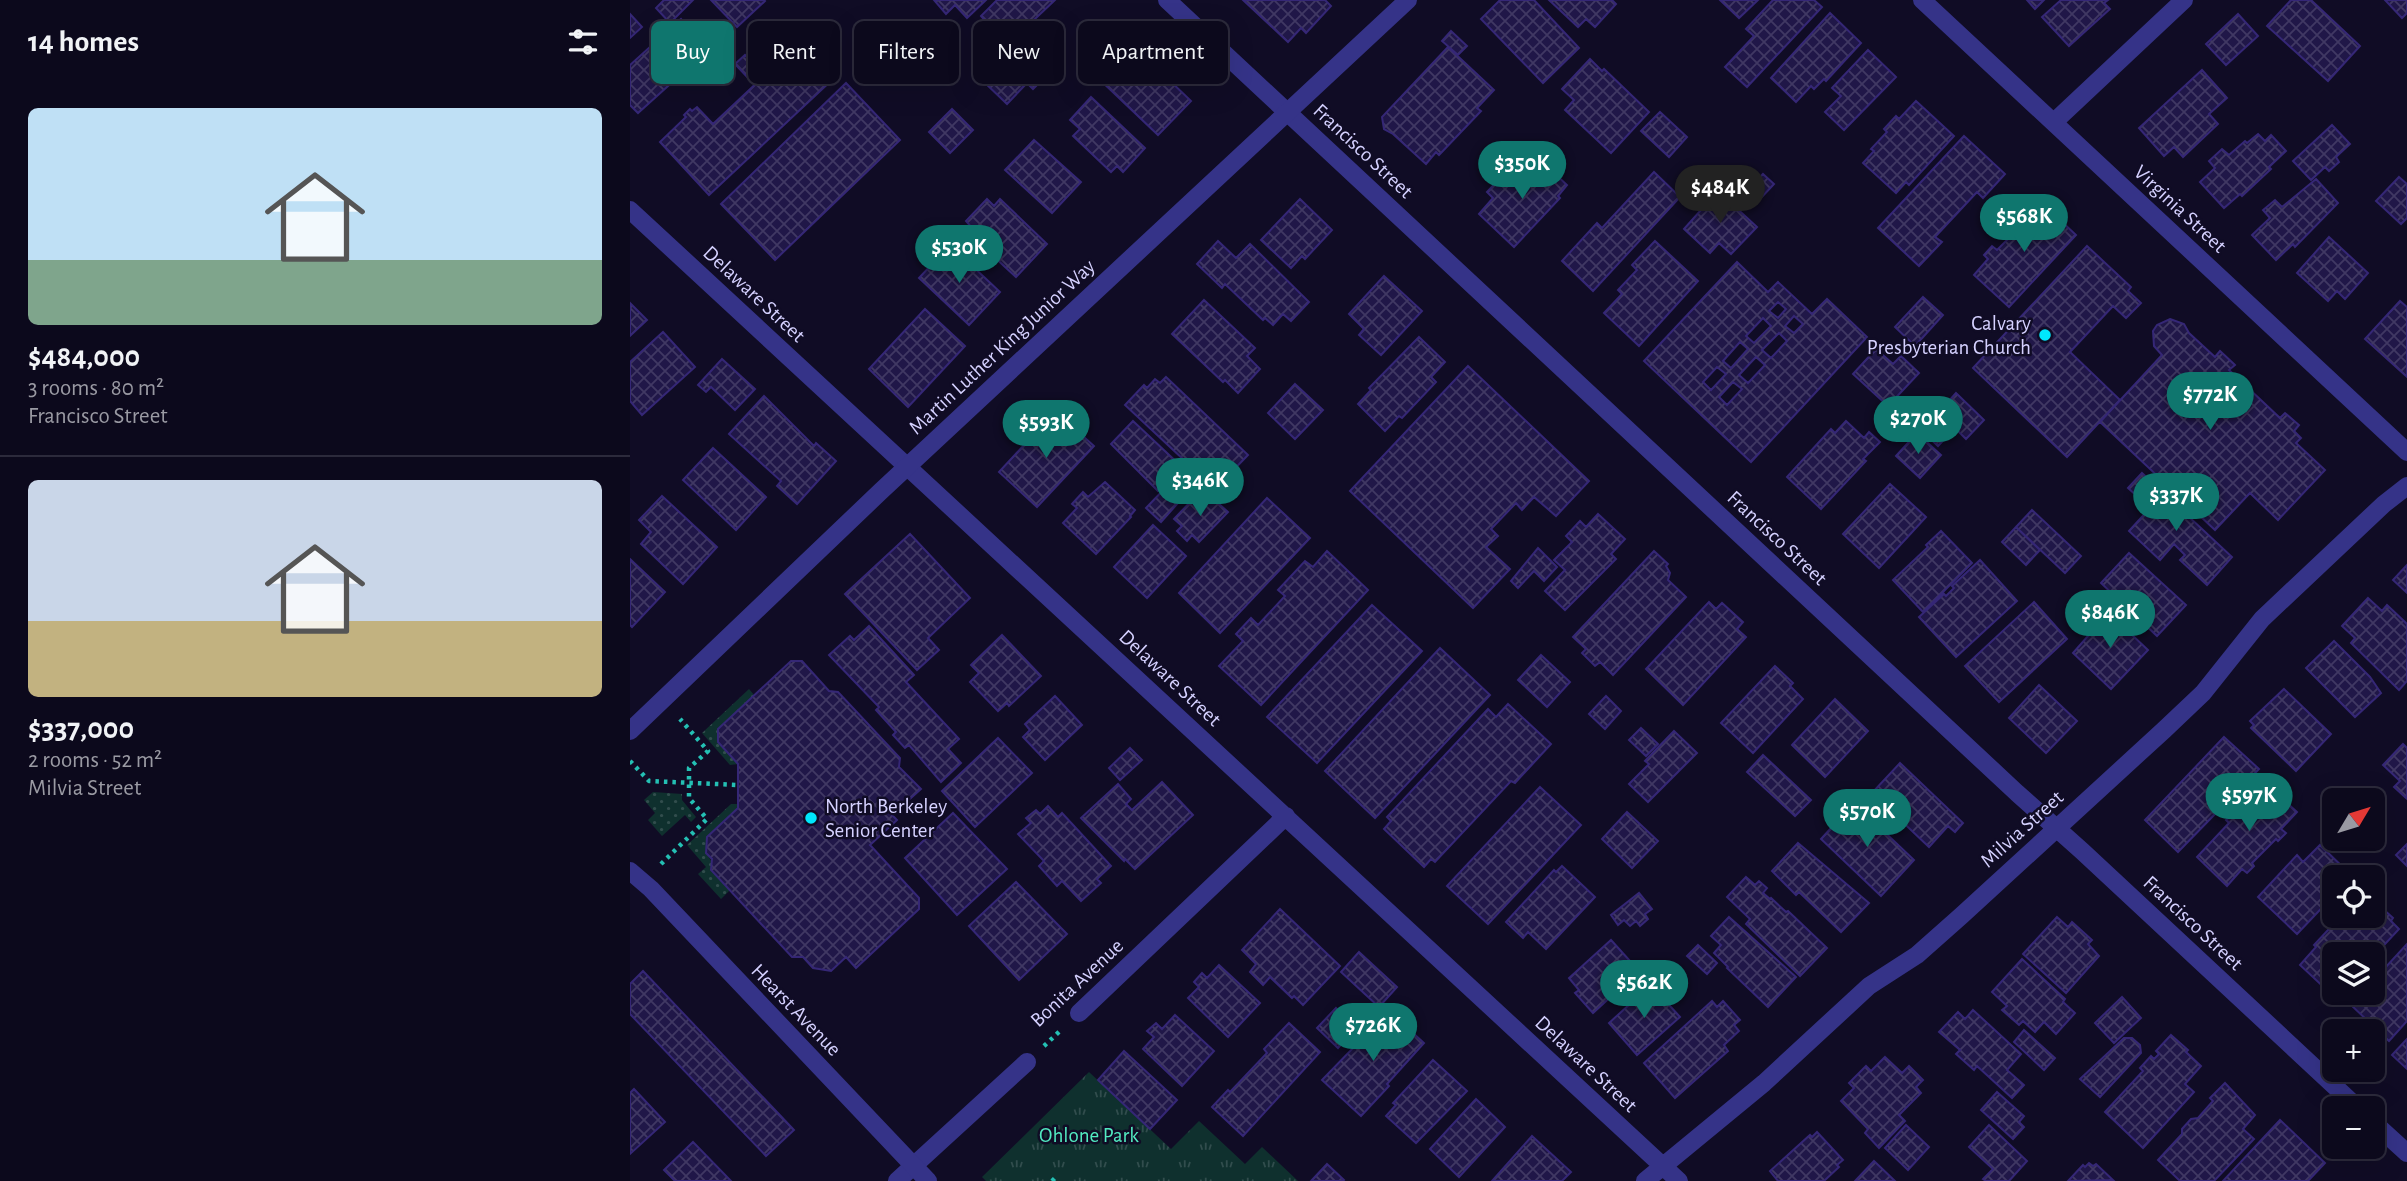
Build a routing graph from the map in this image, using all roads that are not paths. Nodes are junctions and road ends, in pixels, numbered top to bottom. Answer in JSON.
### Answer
{"nodes":[{"id":1,"x":1167,"y":0,"type":"edge"},
{"id":2,"x":1408,"y":0,"type":"edge"},
{"id":3,"x":1922,"y":0,"type":"edge"},
{"id":4,"x":2184,"y":0,"type":"edge"},
{"id":5,"x":1288,"y":112,"type":"junction"},
{"id":6,"x":2054,"y":122,"type":"junction"},
{"id":7,"x":630,"y":210,"type":"edge"},
{"id":8,"x":2407,"y":452,"type":"edge"},
{"id":9,"x":908,"y":466,"type":"junction"},
{"id":10,"x":2407,"y":486,"type":"edge"},
{"id":11,"x":630,"y":731,"type":"edge"},
{"id":12,"x":1286,"y":816,"type":"junction"},
{"id":13,"x":2057,"y":828,"type":"junction"},
{"id":14,"x":637,"y":877,"type":"edge"},
{"id":15,"x":1079,"y":1013,"type":"road end"},
{"id":16,"x":1027,"y":1062,"type":"road end"},
{"id":17,"x":2345,"y":1096,"type":"edge"},
{"id":18,"x":2385,"y":1133,"type":"edge"},
{"id":19,"x":2407,"y":1153,"type":"edge"},
{"id":20,"x":913,"y":1166,"type":"junction"},
{"id":21,"x":1664,"y":1167,"type":"junction"},
{"id":22,"x":897,"y":1181,"type":"edge"},
{"id":23,"x":928,"y":1181,"type":"edge"},
{"id":24,"x":1644,"y":1181,"type":"edge"},
{"id":25,"x":1679,"y":1181,"type":"edge"}],
"edges":[{"from":1,"to":5,"type":"street","name":"Francisco Street"},
{"from":2,"to":5,"type":"street","name":"Martin Luther King Junior Way"},
{"from":3,"to":6,"type":"street","name":"Virginia Street"},
{"from":4,"to":6,"type":"street"},
{"from":5,"to":9,"type":"street","name":"Martin Luther King Junior Way"},
{"from":5,"to":13,"type":"street","name":"Francisco Street"},
{"from":6,"to":8,"type":"street","name":"Virginia Street"},
{"from":7,"to":9,"type":"street","name":"Delaware Street"},
{"from":9,"to":11,"type":"street","name":"Martin Luther King Junior Way"},
{"from":9,"to":12,"type":"street","name":"Delaware Street"},
{"from":10,"to":13,"type":"street","name":"Milvia Street"},
{"from":12,"to":15,"type":"street","name":"Bonita Avenue"},
{"from":12,"to":21,"type":"street","name":"Delaware Street"},
{"from":13,"to":17,"type":"street","name":"Francisco Street"},
{"from":13,"to":21,"type":"street","name":"Milvia Street"},
{"from":14,"to":20,"type":"street","name":"Hearst Avenue"},
{"from":16,"to":20,"type":"street"},
{"from":18,"to":19,"type":"street"},
{"from":20,"to":22,"type":"street"},
{"from":20,"to":23,"type":"street","name":"Hearst Avenue"},
{"from":21,"to":24,"type":"street","name":"Milvia Street"},
{"from":21,"to":25,"type":"street","name":"Delaware Street"}]}
